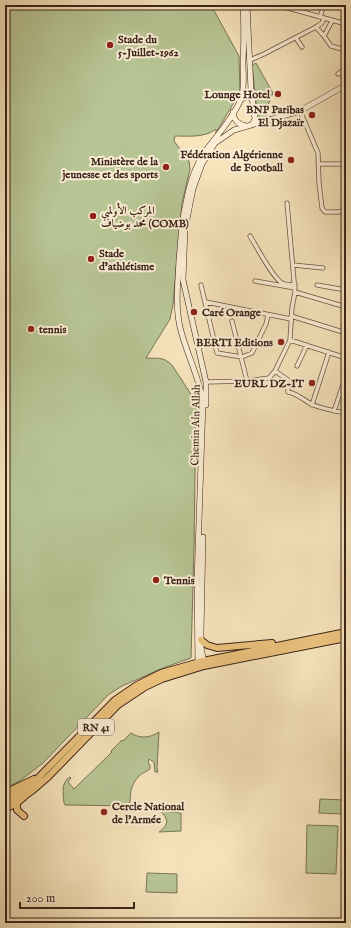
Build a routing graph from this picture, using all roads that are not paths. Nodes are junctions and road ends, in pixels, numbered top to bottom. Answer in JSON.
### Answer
{"nodes":[{"id":1,"x":246,"y":5,"type":"edge"},
{"id":2,"x":277,"y":5,"type":"edge"},
{"id":3,"x":295,"y":5,"type":"edge"},
{"id":4,"x":324,"y":5,"type":"edge"},
{"id":5,"x":294,"y":10,"type":"junction"},
{"id":6,"x":322,"y":18,"type":"junction"},
{"id":7,"x":332,"y":21,"type":"junction"},
{"id":8,"x":346,"y":24,"type":"edge"},
{"id":9,"x":316,"y":27,"type":"junction"},
{"id":10,"x":324,"y":36,"type":"junction"},
{"id":11,"x":296,"y":38,"type":"junction"},
{"id":12,"x":302,"y":47,"type":"dead end"},
{"id":13,"x":346,"y":55,"type":"edge"},
{"id":14,"x":250,"y":60,"type":"junction"},
{"id":15,"x":346,"y":68,"type":"edge"},
{"id":16,"x":338,"y":74,"type":"dead end"},
{"id":17,"x":346,"y":85,"type":"edge"},
{"id":18,"x":253,"y":100,"type":"junction"},
{"id":19,"x":239,"y":102,"type":"junction"},
{"id":20,"x":300,"y":111,"type":"junction"},
{"id":21,"x":233,"y":112,"type":"junction"},
{"id":22,"x":256,"y":119,"type":"junction"},
{"id":23,"x":261,"y":123,"type":"junction"},
{"id":24,"x":250,"y":126,"type":"junction"},
{"id":25,"x":346,"y":156,"type":"edge"},
{"id":26,"x":202,"y":161,"type":"junction"},
{"id":27,"x":318,"y":164,"type":"junction"},
{"id":28,"x":345,"y":165,"type":"edge"},
{"id":29,"x":287,"y":203,"type":"dead end"},
{"id":30,"x":346,"y":210,"type":"edge"},
{"id":31,"x":250,"y":236,"type":"dead end"},
{"id":32,"x":293,"y":265,"type":"junction"},
{"id":33,"x":323,"y":268,"type":"dead end"},
{"id":34,"x":255,"y":281,"type":"dead end"},
{"id":35,"x":202,"y":285,"type":"dead end"},
{"id":36,"x":317,"y":285,"type":"dead end"},
{"id":37,"x":295,"y":288,"type":"junction"},
{"id":38,"x":346,"y":290,"type":"edge"},
{"id":39,"x":186,"y":296,"type":"junction"},
{"id":40,"x":177,"y":298,"type":"junction"},
{"id":41,"x":206,"y":302,"type":"junction"},
{"id":42,"x":346,"y":307,"type":"edge"},
{"id":43,"x":268,"y":315,"type":"junction"},
{"id":44,"x":291,"y":318,"type":"junction"},
{"id":45,"x":232,"y":321,"type":"dead end"},
{"id":46,"x":346,"y":333,"type":"edge"},
{"id":47,"x":290,"y":340,"type":"junction"},
{"id":48,"x":307,"y":345,"type":"junction"},
{"id":49,"x":329,"y":352,"type":"junction"},
{"id":50,"x":242,"y":357,"type":"junction"},
{"id":51,"x":346,"y":358,"type":"edge"},
{"id":52,"x":297,"y":366,"type":"dead end"},
{"id":53,"x":275,"y":372,"type":"junction"},
{"id":54,"x":346,"y":376,"type":"edge"},
{"id":55,"x":247,"y":380,"type":"junction"},
{"id":56,"x":199,"y":382,"type":"junction"},
{"id":57,"x":206,"y":382,"type":"junction"},
{"id":58,"x":312,"y":405,"type":"junction"},
{"id":59,"x":334,"y":411,"type":"junction"},
{"id":60,"x":346,"y":412,"type":"edge"},
{"id":61,"x":346,"y":632,"type":"edge"},
{"id":62,"x":346,"y":638,"type":"edge"},
{"id":63,"x":201,"y":640,"type":"junction"},
{"id":64,"x":286,"y":643,"type":"junction"},
{"id":65,"x":201,"y":664,"type":"junction"},
{"id":66,"x":42,"y":774,"type":"junction"},
{"id":67,"x":5,"y":793,"type":"edge"},
{"id":68,"x":26,"y":795,"type":"junction"},
{"id":69,"x":5,"y":799,"type":"edge"},
{"id":70,"x":17,"y":803,"type":"junction"},
{"id":71,"x":5,"y":804,"type":"edge"},
{"id":72,"x":5,"y":809,"type":"edge"},
{"id":73,"x":24,"y":816,"type":"dead end"}],
"edges":[{"from":1,"to":14,"type":"main road"},
{"from":1,"to":19,"type":"main road"},
{"from":2,"to":5,"type":"street"},
{"from":3,"to":5,"type":"street"},
{"from":4,"to":6,"type":"street"},
{"from":5,"to":6,"type":"street"},
{"from":6,"to":7,"type":"street"},
{"from":6,"to":9,"type":"street"},
{"from":7,"to":8,"type":"street"},
{"from":7,"to":10,"type":"street"},
{"from":9,"to":10,"type":"street"},
{"from":9,"to":11,"type":"street"},
{"from":10,"to":13,"type":"street"},
{"from":11,"to":12,"type":"street"},
{"from":11,"to":14,"type":"street"},
{"from":14,"to":18,"type":"main road"},
{"from":15,"to":16,"type":"street"},
{"from":17,"to":20,"type":"main road","name":"Chemin Aîn Allah"},
{"from":18,"to":19,"type":"main road"},
{"from":18,"to":22,"type":"main road"},
{"from":19,"to":21,"type":"main road"},
{"from":20,"to":23,"type":"main road","name":"Chemin Aîn Allah"},
{"from":20,"to":27,"type":"street"},
{"from":21,"to":24,"type":"main road"},
{"from":21,"to":26,"type":"main road","name":"Chemin Aîn Allah"},
{"from":22,"to":23,"type":"main road"},
{"from":22,"to":24,"type":"main road"},
{"from":23,"to":24,"type":"main road","name":"Chemin Aîn Allah"},
{"from":24,"to":26,"type":"main road","name":"Chemin Aîn Allah"},
{"from":25,"to":28,"type":"street"},
{"from":26,"to":39,"type":"main road","name":"Chemin Aîn Allah"},
{"from":26,"to":40,"type":"main road","name":"Chemin Aîn Allah"},
{"from":27,"to":28,"type":"street"},
{"from":27,"to":30,"type":"street"},
{"from":29,"to":32,"type":"street"},
{"from":31,"to":37,"type":"street"},
{"from":32,"to":33,"type":"street"},
{"from":32,"to":37,"type":"street"},
{"from":34,"to":37,"type":"street"},
{"from":35,"to":41,"type":"street"},
{"from":36,"to":38,"type":"street"},
{"from":37,"to":42,"type":"street"},
{"from":37,"to":44,"type":"street"},
{"from":39,"to":40,"type":"main road"},
{"from":39,"to":57,"type":"main road","name":"Chemin Aîn Allah"},
{"from":40,"to":56,"type":"main road","name":"Chemin Aîn Allah"},
{"from":41,"to":43,"type":"street"},
{"from":41,"to":50,"type":"street"},
{"from":43,"to":44,"type":"street"},
{"from":43,"to":50,"type":"street"},
{"from":44,"to":46,"type":"street"},
{"from":44,"to":47,"type":"street"},
{"from":45,"to":50,"type":"street"},
{"from":47,"to":48,"type":"street"},
{"from":47,"to":53,"type":"street"},
{"from":48,"to":49,"type":"street"},
{"from":48,"to":52,"type":"street"},
{"from":49,"to":51,"type":"street"},
{"from":49,"to":58,"type":"street"},
{"from":50,"to":55,"type":"street"},
{"from":53,"to":55,"type":"street"},
{"from":53,"to":58,"type":"street"},
{"from":54,"to":59,"type":"street"},
{"from":55,"to":57,"type":"street"},
{"from":56,"to":57,"type":"main road"},
{"from":56,"to":65,"type":"main road","name":"Chemin Aîn Allah"},
{"from":57,"to":63,"type":"main road","name":"Chemin Aîn Allah"},
{"from":58,"to":59,"type":"street"},
{"from":59,"to":60,"type":"street"},
{"from":61,"to":64,"type":"main road","number":"RN 41"},
{"from":62,"to":65,"type":"main road","number":"RN 41"},
{"from":63,"to":64,"type":"main road"},
{"from":63,"to":65,"type":"main road","name":"Chemin Aîn Allah"},
{"from":64,"to":65,"type":"main road","number":"RN 41"},
{"from":65,"to":66,"type":"main road","number":"RN 41"},
{"from":65,"to":68,"type":"main road","number":"RN 41"},
{"from":66,"to":67,"type":"main road"},
{"from":66,"to":69,"type":"main road","number":"RN 41"},
{"from":68,"to":70,"type":"main road"},
{"from":68,"to":71,"type":"main road","number":"RN 41"},
{"from":70,"to":72,"type":"main road"},
{"from":70,"to":73,"type":"main road"}]}
